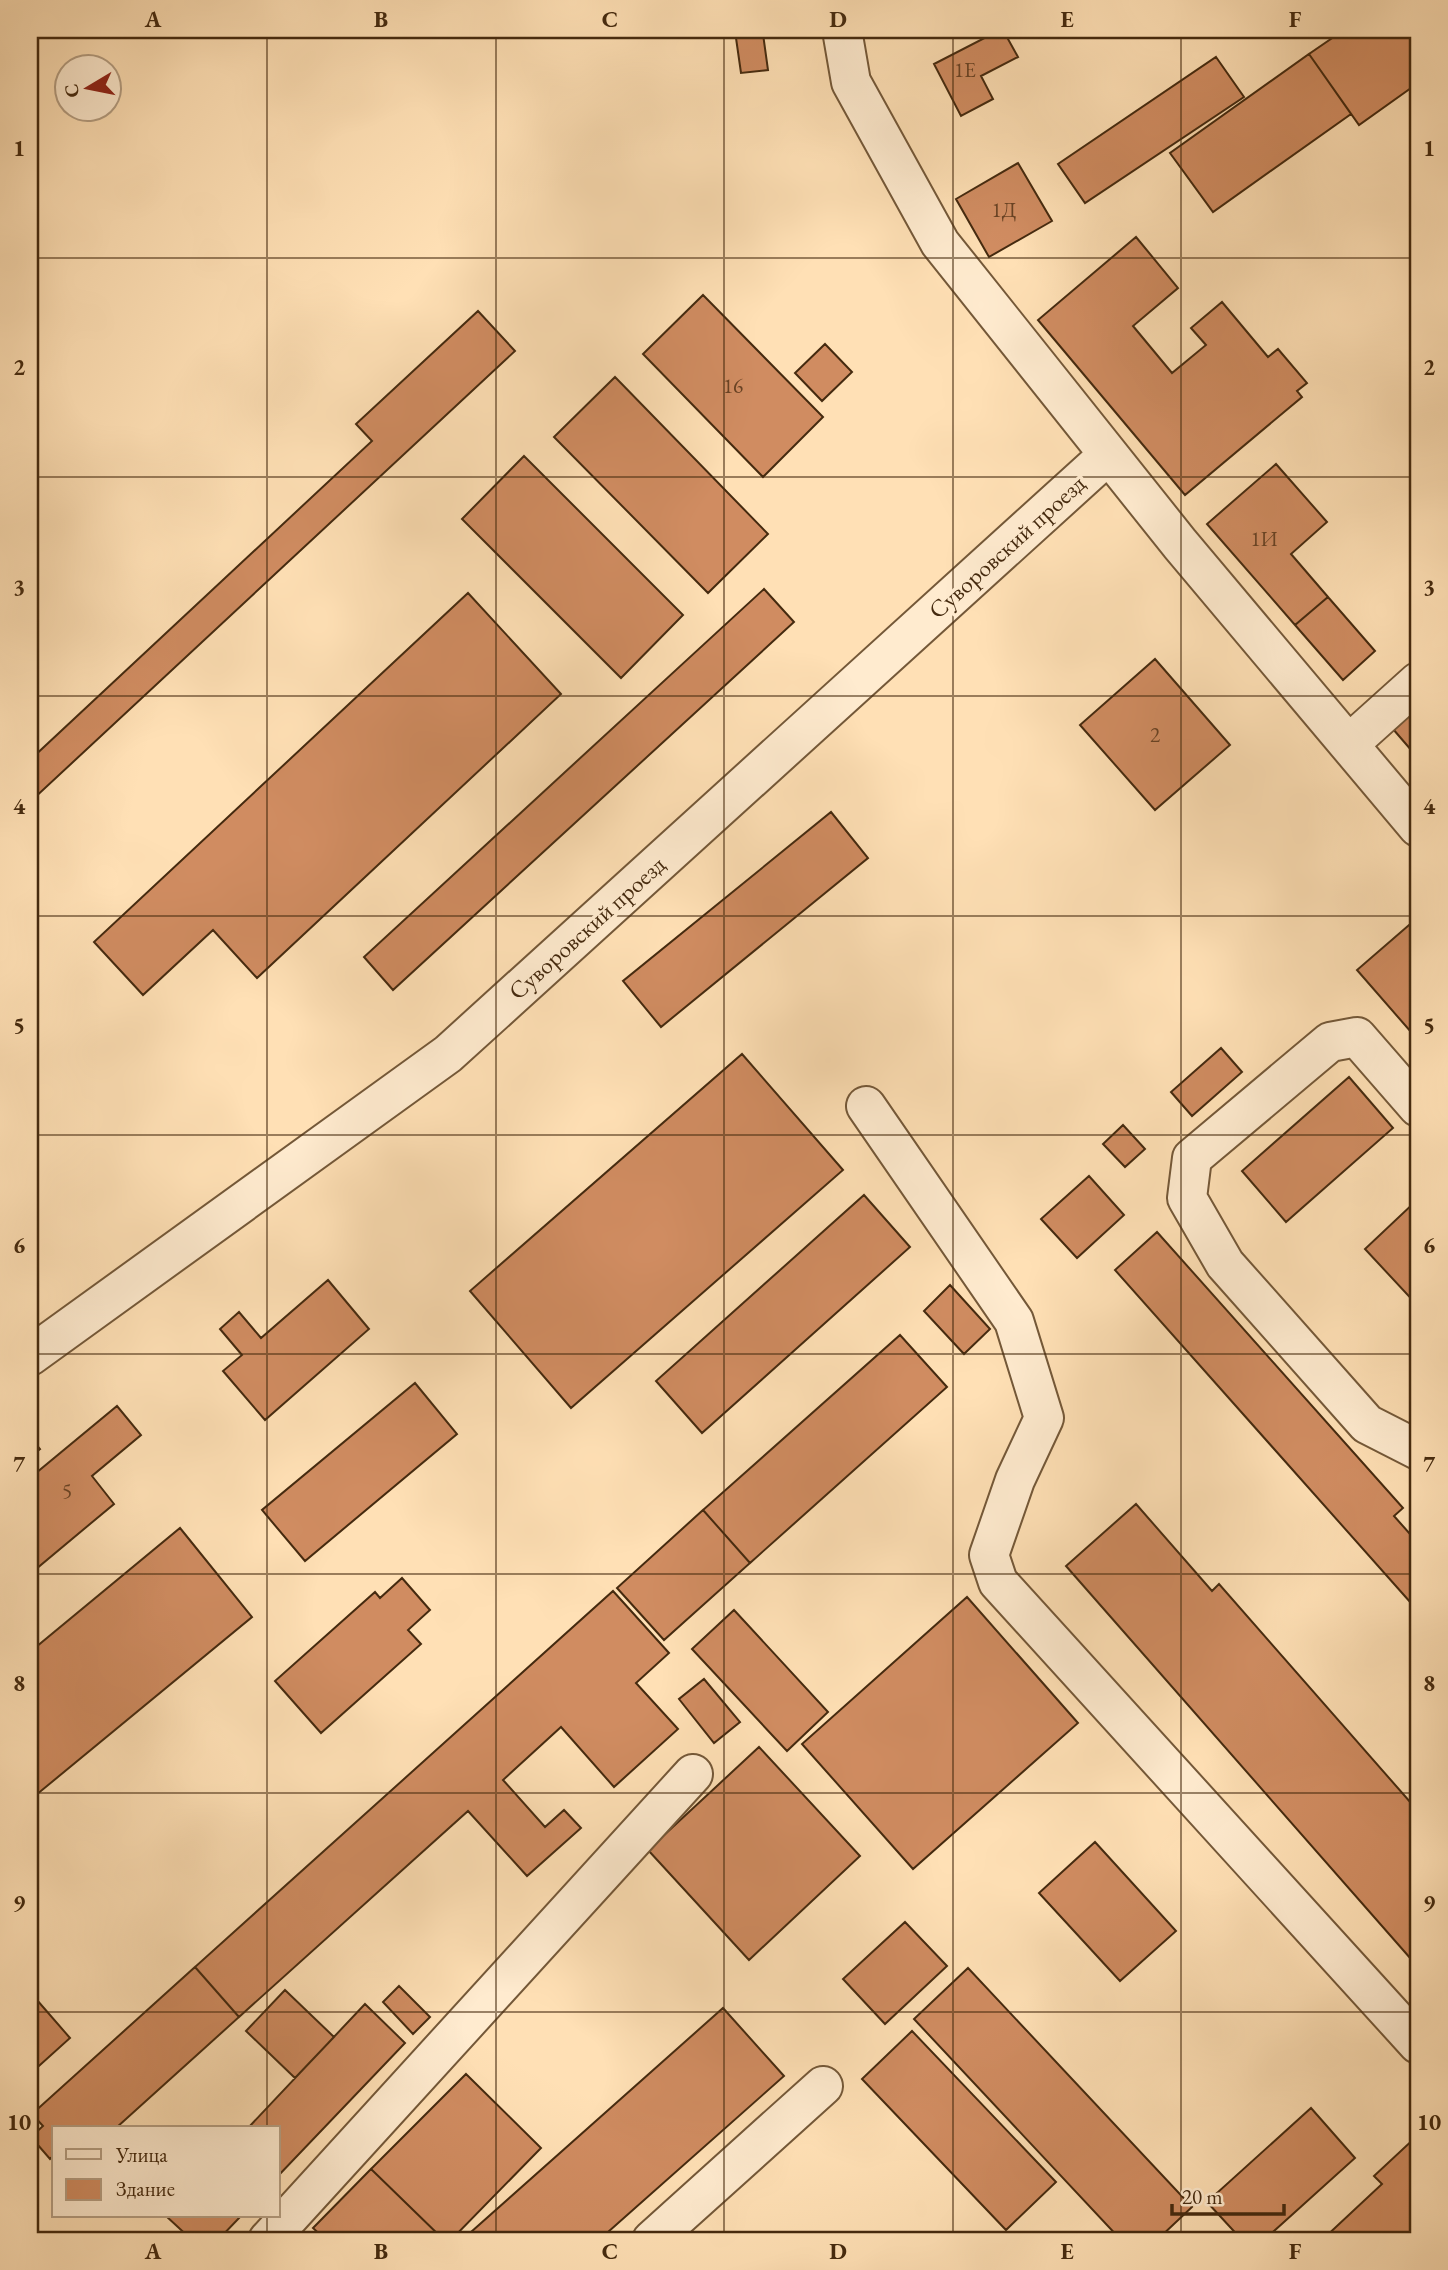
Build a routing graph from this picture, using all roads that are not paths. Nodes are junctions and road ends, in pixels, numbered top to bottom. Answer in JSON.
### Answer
{"nodes":[{"id":1,"x":842,"y":30,"type":"edge"},
{"id":2,"x":1108,"y":455,"type":"junction"},
{"id":3,"x":1418,"y":682,"type":"edge"},
{"id":4,"x":1349,"y":744,"type":"junction"},
{"id":5,"x":1418,"y":827,"type":"edge"},
{"id":6,"x":866,"y":1106,"type":"dead end"},
{"id":7,"x":1418,"y":1107,"type":"edge"},
{"id":8,"x":30,"y":1356,"type":"edge"},
{"id":9,"x":1418,"y":1450,"type":"edge"},
{"id":10,"x":693,"y":1774,"type":"dead end"},
{"id":11,"x":1418,"y":2044,"type":"edge"},
{"id":12,"x":823,"y":2086,"type":"dead end"},
{"id":13,"x":268,"y":2240,"type":"edge"},
{"id":14,"x":652,"y":2240,"type":"edge"}],
"edges":[{"from":1,"to":2,"type":"street","name":"Суворовский проезд"},
{"from":2,"to":4,"type":"street","name":"Суворовский проезд"},
{"from":2,"to":8,"type":"street","name":"Суворовский проезд"},
{"from":3,"to":4,"type":"street"},
{"from":4,"to":5,"type":"street","name":"Суворовский проезд"},
{"from":6,"to":11,"type":"street"},
{"from":7,"to":9,"type":"street"},
{"from":10,"to":13,"type":"street"},
{"from":12,"to":14,"type":"street"}]}
